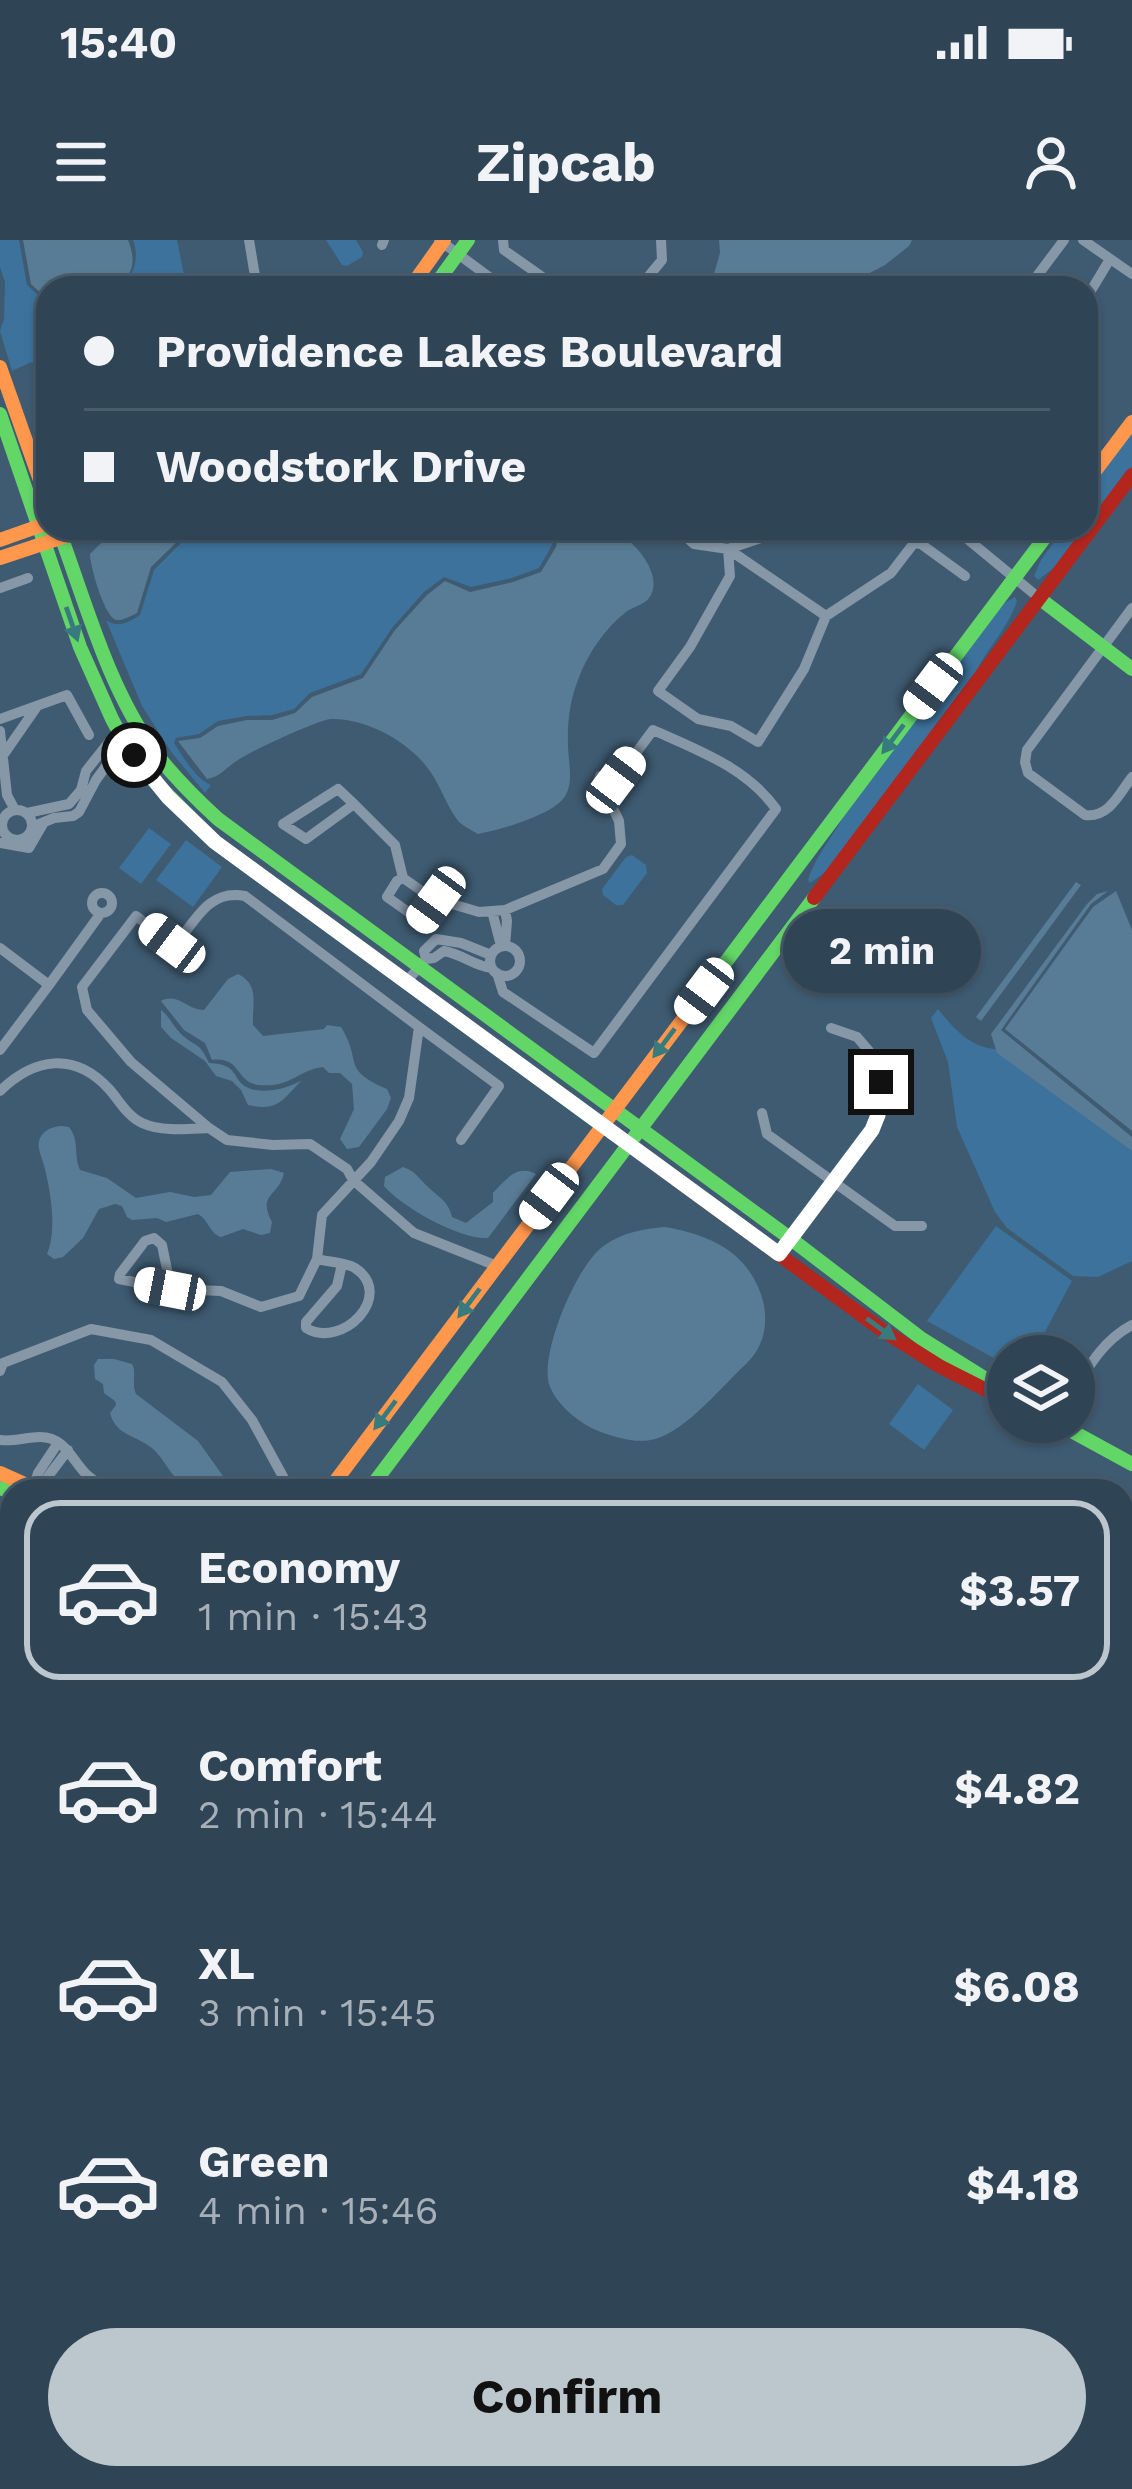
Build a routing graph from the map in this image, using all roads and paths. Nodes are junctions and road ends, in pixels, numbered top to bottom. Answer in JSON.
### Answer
{"nodes":[{"id":1,"x":249,"y":240,"type":"edge"},
{"id":2,"x":468,"y":240,"type":"edge"},
{"id":3,"x":503,"y":240,"type":"edge"},
{"id":4,"x":661,"y":240,"type":"edge"},
{"id":5,"x":1064,"y":240,"type":"edge"},
{"id":6,"x":1083,"y":240,"type":"edge"},
{"id":7,"x":442,"y":241,"type":"edge"},
{"id":8,"x":458,"y":254,"type":"junction"},
{"id":9,"x":1110,"y":259,"type":"junction"},
{"id":10,"x":1132,"y":274,"type":"edge"},
{"id":11,"x":255,"y":276,"type":"edge"},
{"id":12,"x":418,"y":276,"type":"edge"},
{"id":13,"x":442,"y":276,"type":"edge"},
{"id":14,"x":488,"y":276,"type":"edge"},
{"id":15,"x":541,"y":276,"type":"edge"},
{"id":16,"x":649,"y":276,"type":"edge"},
{"id":17,"x":1037,"y":276,"type":"edge"},
{"id":18,"x":1098,"y":279,"type":"edge"},
{"id":19,"x":0,"y":367,"type":"edge"},
{"id":20,"x":0,"y":414,"type":"edge"},
{"id":21,"x":1132,"y":422,"type":"edge"},
{"id":22,"x":1098,"y":467,"type":"edge"},
{"id":23,"x":36,"y":469,"type":"edge"},
{"id":24,"x":1132,"y":475,"type":"edge"},
{"id":25,"x":36,"y":506,"type":"edge"},
{"id":26,"x":1098,"y":520,"type":"edge"},
{"id":27,"x":36,"y":527,"type":"edge"},
{"id":28,"x":0,"y":540,"type":"edge"},
{"id":29,"x":44,"y":540,"type":"edge"},
{"id":30,"x":50,"y":540,"type":"edge"},
{"id":31,"x":62,"y":540,"type":"edge"},
{"id":32,"x":690,"y":540,"type":"edge"},
{"id":33,"x":755,"y":540,"type":"edge"},
{"id":34,"x":913,"y":540,"type":"edge"},
{"id":35,"x":969,"y":540,"type":"edge"},
{"id":36,"x":1043,"y":540,"type":"edge"},
{"id":37,"x":1083,"y":540,"type":"edge"},
{"id":38,"x":914,"y":543,"type":"junction"},
{"id":39,"x":44,"y":544,"type":"junction"},
{"id":40,"x":728,"y":549,"type":"junction"},
{"id":41,"x":0,"y":558,"type":"edge"},
{"id":42,"x":965,"y":576,"type":"dead end"},
{"id":43,"x":28,"y":578,"type":"dead end"},
{"id":44,"x":1014,"y":579,"type":"junction"},
{"id":45,"x":0,"y":588,"type":"edge"},
{"id":46,"x":1039,"y":598,"type":"junction"},
{"id":47,"x":1132,"y":608,"type":"edge"},
{"id":48,"x":826,"y":616,"type":"junction"},
{"id":49,"x":1103,"y":648,"type":"junction"},
{"id":50,"x":1132,"y":669,"type":"edge"},
{"id":51,"x":38,"y":706,"type":"junction"},
{"id":52,"x":0,"y":719,"type":"edge"},
{"id":53,"x":139,"y":727,"type":"junction"},
{"id":54,"x":0,"y":731,"type":"edge"},
{"id":55,"x":89,"y":735,"type":"dead end"},
{"id":56,"x":120,"y":740,"type":"junction"},
{"id":57,"x":1,"y":758,"type":"edge"},
{"id":58,"x":1132,"y":777,"type":"edge"},
{"id":59,"x":616,"y":780,"type":"junction"},
{"id":60,"x":4,"y":795,"type":"edge"},
{"id":61,"x":354,"y":804,"type":"junction"},
{"id":62,"x":611,"y":804,"type":"junction"},
{"id":63,"x":21,"y":812,"type":"junction"},
{"id":64,"x":38,"y":825,"type":"junction"},
{"id":65,"x":2,"y":839,"type":"edge"},
{"id":66,"x":404,"y":878,"type":"junction"},
{"id":67,"x":785,"y":883,"type":"junction"},
{"id":68,"x":436,"y":900,"type":"junction"},
{"id":69,"x":811,"y":902,"type":"junction"},
{"id":70,"x":498,"y":910,"type":"junction"},
{"id":71,"x":101,"y":913,"type":"dead end"},
{"id":72,"x":0,"y":948,"type":"edge"},
{"id":73,"x":499,"y":961,"type":"junction"},
{"id":74,"x":422,"y":963,"type":"junction"},
{"id":75,"x":407,"y":981,"type":"junction"},
{"id":76,"x":50,"y":985,"type":"junction"},
{"id":77,"x":419,"y":1027,"type":"junction"},
{"id":78,"x":832,"y":1028,"type":"dead end"},
{"id":79,"x":0,"y":1050,"type":"edge"},
{"id":80,"x":0,"y":1091,"type":"edge"},
{"id":81,"x":614,"y":1109,"type":"junction"},
{"id":82,"x":762,"y":1113,"type":"dead end"},
{"id":83,"x":602,"y":1126,"type":"junction"},
{"id":84,"x":209,"y":1128,"type":"junction"},
{"id":85,"x":640,"y":1128,"type":"junction"},
{"id":86,"x":461,"y":1140,"type":"dead end"},
{"id":87,"x":628,"y":1144,"type":"junction"},
{"id":88,"x":352,"y":1180,"type":"junction"},
{"id":89,"x":833,"y":1184,"type":"junction"},
{"id":90,"x":922,"y":1226,"type":"dead end"},
{"id":91,"x":791,"y":1239,"type":"junction"},
{"id":92,"x":779,"y":1254,"type":"junction"},
{"id":93,"x":317,"y":1259,"type":"junction"},
{"id":94,"x":342,"y":1264,"type":"junction"},
{"id":95,"x":496,"y":1267,"type":"junction"},
{"id":96,"x":522,"y":1285,"type":"junction"},
{"id":97,"x":170,"y":1289,"type":"junction"},
{"id":98,"x":1132,"y":1325,"type":"edge"},
{"id":99,"x":1095,"y":1357,"type":"edge"},
{"id":100,"x":0,"y":1371,"type":"edge"},
{"id":101,"x":987,"y":1383,"type":"edge"},
{"id":102,"x":987,"y":1387,"type":"edge"},
{"id":103,"x":0,"y":1440,"type":"edge"},
{"id":104,"x":1094,"y":1443,"type":"edge"},
{"id":105,"x":63,"y":1446,"type":"junction"},
{"id":106,"x":1132,"y":1464,"type":"edge"},
{"id":107,"x":43,"y":1479,"type":"edge"},
{"id":108,"x":94,"y":1479,"type":"edge"},
{"id":109,"x":285,"y":1479,"type":"edge"},
{"id":110,"x":337,"y":1479,"type":"edge"},
{"id":111,"x":377,"y":1479,"type":"edge"}],
"edges":[{"from":1,"to":11,"type":"street"},
{"from":2,"to":8,"type":"street"},
{"from":3,"to":15,"type":"street"},
{"from":4,"to":16,"type":"street"},
{"from":5,"to":17,"type":"street"},
{"from":6,"to":9,"type":"street"},
{"from":7,"to":8,"type":"street"},
{"from":7,"to":12,"type":"street"},
{"from":8,"to":13,"type":"street"},
{"from":8,"to":14,"type":"street"},
{"from":9,"to":10,"type":"street"},
{"from":9,"to":18,"type":"street"},
{"from":19,"to":23,"type":"street"},
{"from":20,"to":25,"type":"street"},
{"from":21,"to":22,"type":"street"},
{"from":24,"to":26,"type":"street"},
{"from":27,"to":28,"type":"street"},
{"from":29,"to":39,"type":"street"},
{"from":30,"to":39,"type":"street"},
{"from":31,"to":53,"type":"street"},
{"from":32,"to":40,"type":"street"},
{"from":33,"to":40,"type":"street"},
{"from":34,"to":38,"type":"street"},
{"from":35,"to":44,"type":"street"},
{"from":36,"to":44,"type":"street"},
{"from":37,"to":46,"type":"street"},
{"from":38,"to":42,"type":"street"},
{"from":38,"to":48,"type":"street"},
{"from":39,"to":41,"type":"street"},
{"from":39,"to":56,"type":"street","one_way":true},
{"from":40,"to":48,"type":"street"},
{"from":40,"to":48,"type":"street"},
{"from":43,"to":45,"type":"street"},
{"from":44,"to":46,"type":"street"},
{"from":44,"to":67,"type":"street","one_way":true},
{"from":46,"to":49,"type":"street"},
{"from":46,"to":69,"type":"street"},
{"from":47,"to":49,"type":"street"},
{"from":49,"to":50,"type":"street"},
{"from":49,"to":58,"type":"street"},
{"from":51,"to":52,"type":"street"},
{"from":51,"to":55,"type":"street"},
{"from":51,"to":57,"type":"street"},
{"from":53,"to":56,"type":"street"},
{"from":53,"to":74,"type":"street"},
{"from":54,"to":57,"type":"street"},
{"from":56,"to":63,"type":"street"},
{"from":56,"to":64,"type":"street"},
{"from":56,"to":75,"type":"street"},
{"from":57,"to":60,"type":"street"},
{"from":59,"to":62,"type":"street"},
{"from":59,"to":62,"type":"street"},
{"from":59,"to":73,"type":"street"},
{"from":60,"to":63,"type":"street"},
{"from":61,"to":61,"type":"street"},
{"from":61,"to":66,"type":"street"},
{"from":62,"to":70,"type":"street"},
{"from":63,"to":64,"type":"street"},
{"from":63,"to":65,"type":"street"},
{"from":64,"to":65,"type":"street"},
{"from":66,"to":68,"type":"street"},
{"from":66,"to":68,"type":"street"},
{"from":67,"to":69,"type":"street"},
{"from":67,"to":81,"type":"street","one_way":true},
{"from":68,"to":70,"type":"street"},
{"from":69,"to":85,"type":"street"},
{"from":70,"to":73,"type":"street"},
{"from":71,"to":76,"type":"street"},
{"from":72,"to":76,"type":"street"},
{"from":73,"to":74,"type":"street"},
{"from":74,"to":75,"type":"street"},
{"from":74,"to":81,"type":"street"},
{"from":75,"to":83,"type":"street"},
{"from":76,"to":79,"type":"street"},
{"from":77,"to":84,"type":"street"},
{"from":77,"to":86,"type":"street"},
{"from":77,"to":88,"type":"street"},
{"from":78,"to":89,"type":"street"},
{"from":80,"to":84,"type":"street"},
{"from":81,"to":83,"type":"street"},
{"from":81,"to":85,"type":"street"},
{"from":82,"to":89,"type":"street"},
{"from":83,"to":87,"type":"street"},
{"from":83,"to":95,"type":"street"},
{"from":84,"to":88,"type":"street"},
{"from":85,"to":87,"type":"street"},
{"from":85,"to":91,"type":"street"},
{"from":87,"to":92,"type":"street"},
{"from":87,"to":96,"type":"street"},
{"from":88,"to":93,"type":"street"},
{"from":88,"to":95,"type":"street"},
{"from":89,"to":90,"type":"street"},
{"from":89,"to":91,"type":"street"},
{"from":91,"to":92,"type":"street"},
{"from":91,"to":101,"type":"street"},
{"from":92,"to":102,"type":"street","one_way":true},
{"from":93,"to":94,"type":"street"},
{"from":93,"to":97,"type":"street"},
{"from":94,"to":94,"type":"street"},
{"from":95,"to":96,"type":"street"},
{"from":95,"to":110,"type":"street","one_way":true},
{"from":96,"to":111,"type":"street"},
{"from":97,"to":97,"type":"street"},
{"from":98,"to":99,"type":"street"},
{"from":100,"to":109,"type":"street"},
{"from":103,"to":105,"type":"street"},
{"from":104,"to":106,"type":"street"},
{"from":105,"to":107,"type":"street"},
{"from":105,"to":108,"type":"street"}]}
